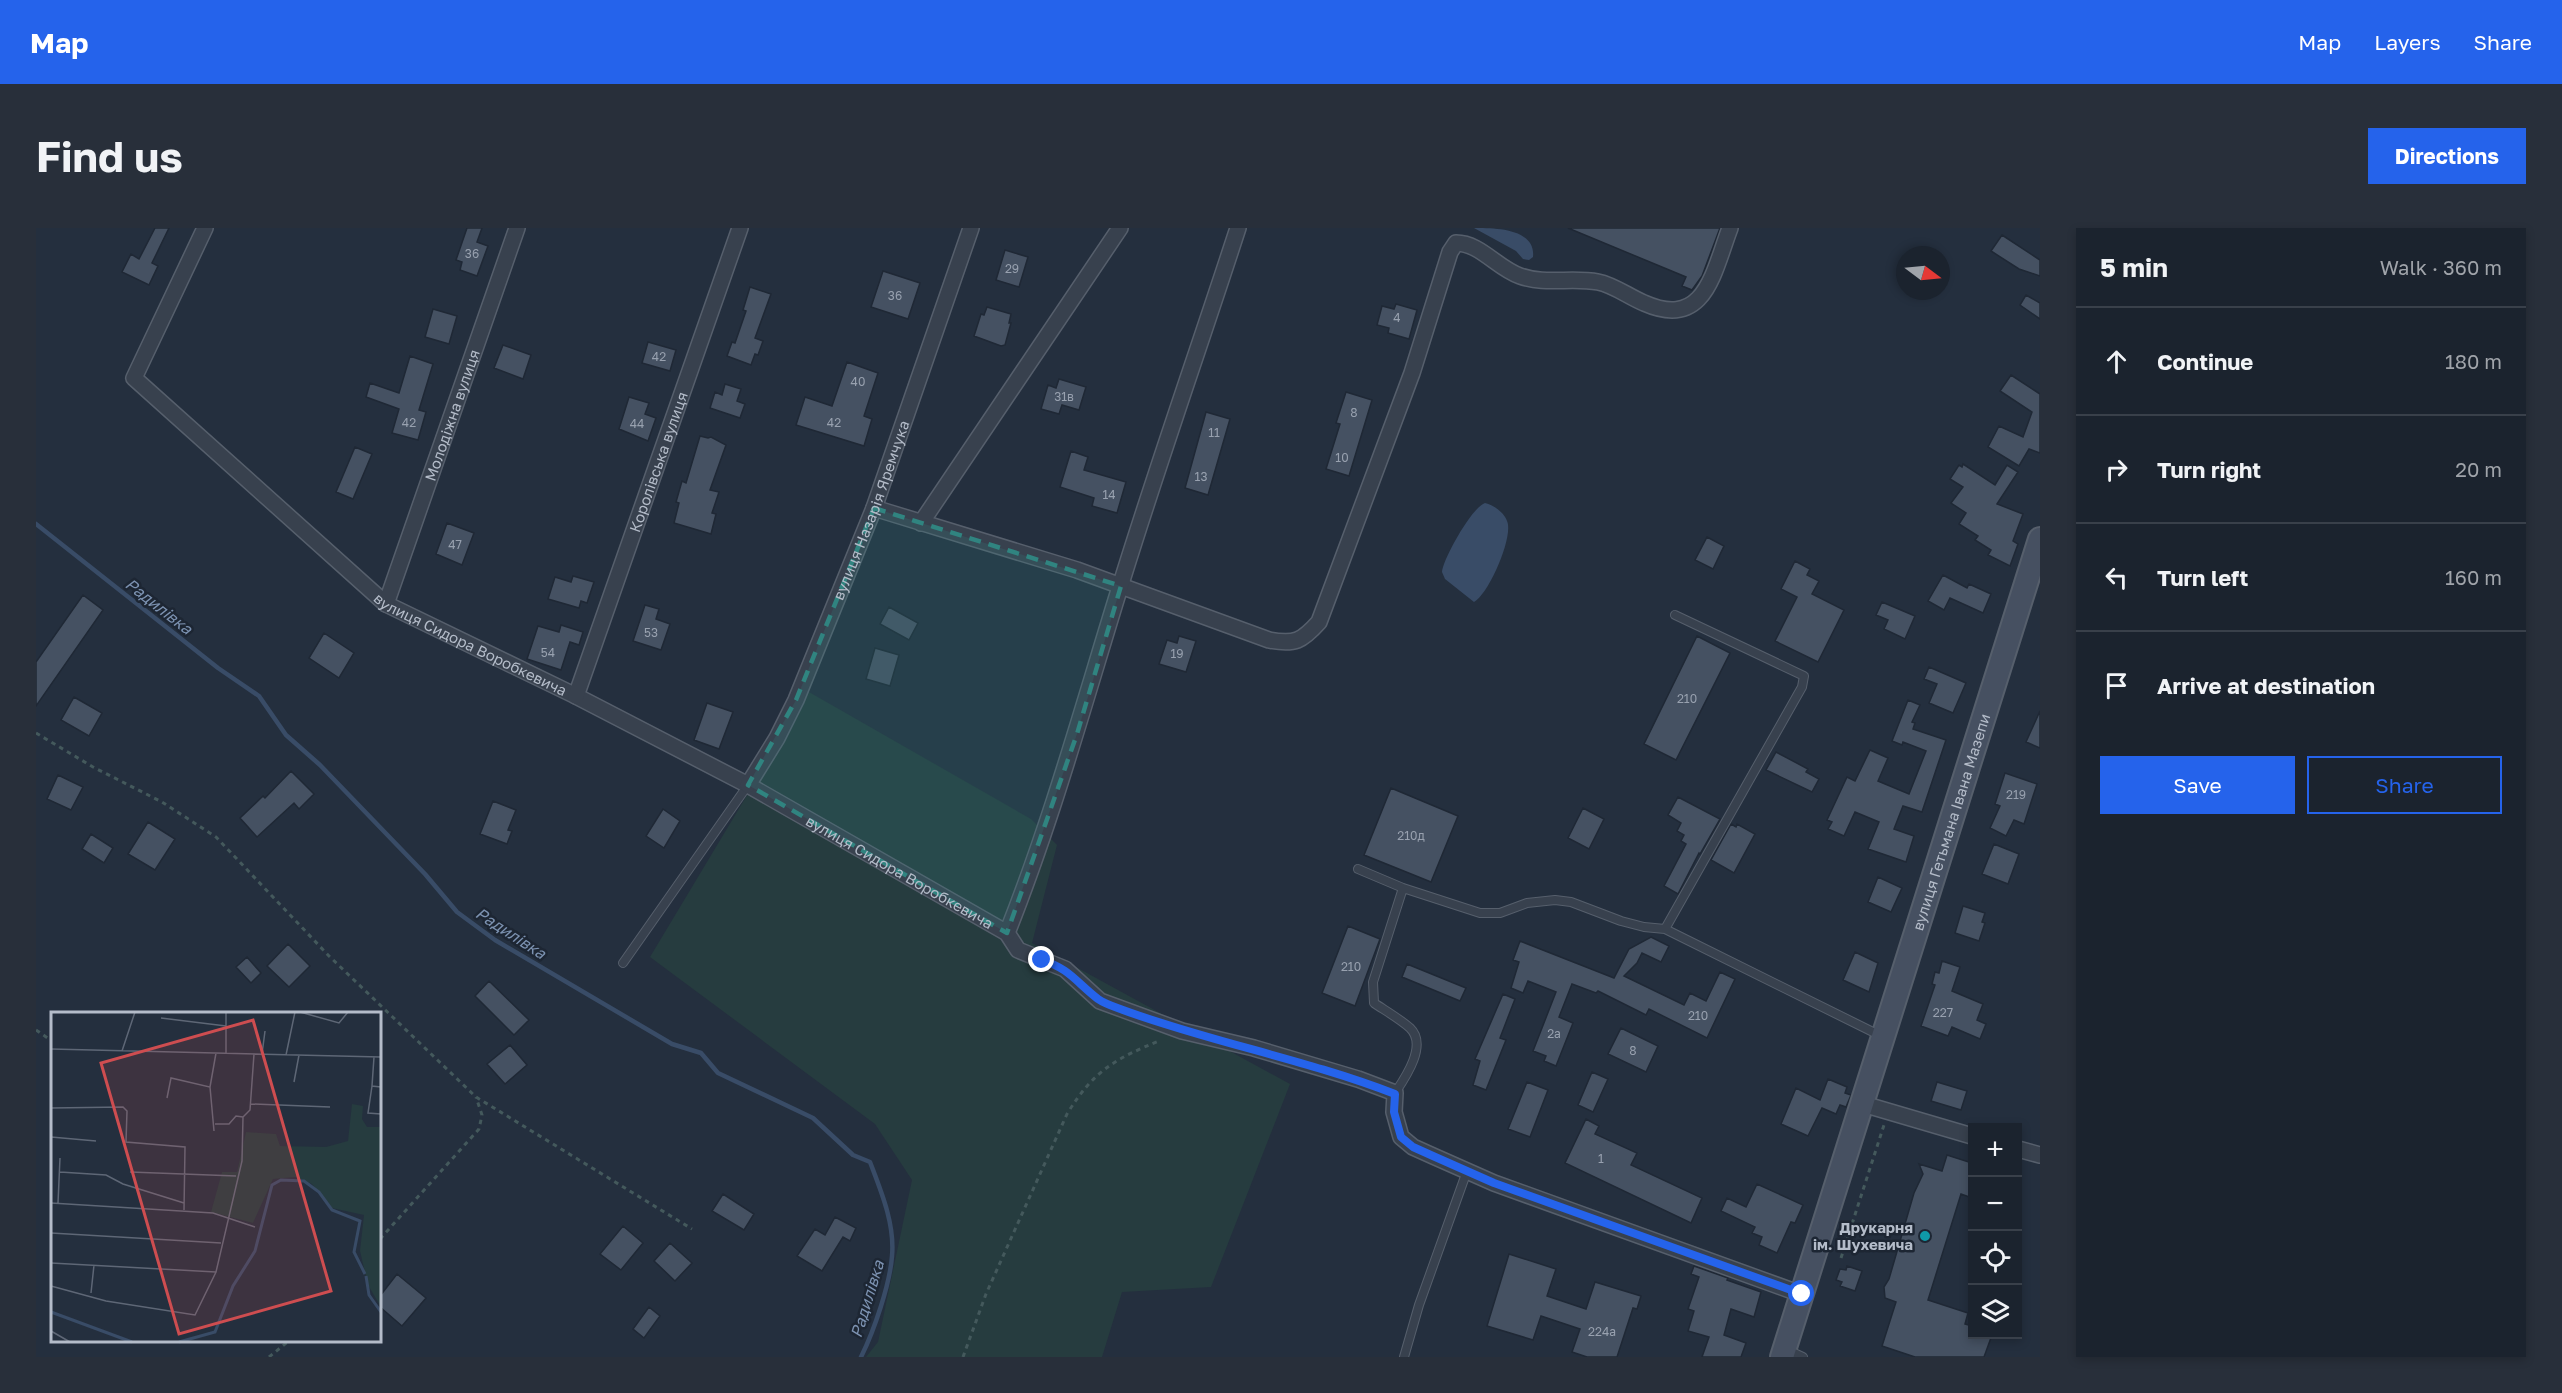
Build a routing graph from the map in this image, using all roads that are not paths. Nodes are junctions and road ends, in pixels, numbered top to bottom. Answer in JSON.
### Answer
{"nodes":[{"id":1,"x":205,"y":228,"type":"edge"},
{"id":2,"x":517,"y":228,"type":"edge"},
{"id":3,"x":740,"y":228,"type":"edge"},
{"id":4,"x":971,"y":228,"type":"edge"},
{"id":5,"x":1120,"y":228,"type":"edge"},
{"id":6,"x":1238,"y":228,"type":"edge"},
{"id":7,"x":1730,"y":228,"type":"edge"},
{"id":8,"x":874,"y":508,"type":"junction"},
{"id":9,"x":921,"y":523,"type":"junction"},
{"id":10,"x":2040,"y":539,"type":"edge"},
{"id":11,"x":1120,"y":586,"type":"junction"},
{"id":12,"x":386,"y":604,"type":"junction"},
{"id":13,"x":1675,"y":615,"type":"dead end"},
{"id":14,"x":576,"y":696,"type":"junction"},
{"id":15,"x":748,"y":785,"type":"junction"},
{"id":16,"x":1358,"y":869,"type":"dead end"},
{"id":17,"x":1403,"y":888,"type":"junction"},
{"id":18,"x":1665,"y":929,"type":"junction"},
{"id":19,"x":1007,"y":933,"type":"junction"},
{"id":20,"x":622,"y":963,"type":"dead end"},
{"id":21,"x":1884,"y":1038,"type":"junction"},
{"id":22,"x":1395,"y":1094,"type":"junction"},
{"id":23,"x":1863,"y":1104,"type":"junction"},
{"id":24,"x":1968,"y":1135,"type":"edge"},
{"id":25,"x":2022,"y":1150,"type":"edge"},
{"id":26,"x":2040,"y":1155,"type":"edge"},
{"id":27,"x":1467,"y":1171,"type":"junction"},
{"id":28,"x":1802,"y":1294,"type":"junction"},
{"id":29,"x":1790,"y":1354,"type":"edge"},
{"id":30,"x":1404,"y":1357,"type":"edge"}],
"edges":[{"from":1,"to":12,"type":"street","name":"вулиця Сидора Воробкевича"},
{"from":2,"to":12,"type":"street","name":"Молодіжна вулиця"},
{"from":3,"to":14,"type":"street","name":"Королівська вулиця"},
{"from":4,"to":8,"type":"street","name":"вулиця Назарія Яремчука"},
{"from":5,"to":9,"type":"street"},
{"from":6,"to":11,"type":"street"},
{"from":7,"to":11,"type":"street"},
{"from":8,"to":9,"type":"street"},
{"from":8,"to":15,"type":"street","name":"вулиця Назарія Яремчука"},
{"from":9,"to":11,"type":"street"},
{"from":10,"to":21,"type":"main road","name":"вулиця Гетьмана Івана Мазепи"},
{"from":11,"to":19,"type":"street"},
{"from":12,"to":14,"type":"street","name":"вулиця Сидора Воробкевича"},
{"from":13,"to":18,"type":"lane"},
{"from":14,"to":15,"type":"street","name":"вулиця Сидора Воробкевича"},
{"from":15,"to":19,"type":"street","name":"вулиця Сидора Воробкевича"},
{"from":15,"to":20,"type":"lane"},
{"from":16,"to":17,"type":"lane"},
{"from":17,"to":18,"type":"lane"},
{"from":17,"to":22,"type":"lane"},
{"from":18,"to":21,"type":"lane"},
{"from":19,"to":22,"type":"street","name":"вулиця Сидора Воробкевича"},
{"from":21,"to":23,"type":"main road","name":"вулиця Гетьмана Івана Мазепи"},
{"from":22,"to":27,"type":"street"},
{"from":23,"to":24,"type":"street"},
{"from":23,"to":28,"type":"main road","name":"вулиця Гетьмана Івана Мазепи"},
{"from":25,"to":26,"type":"street"},
{"from":27,"to":28,"type":"street"},
{"from":27,"to":30,"type":"lane"},
{"from":28,"to":29,"type":"main road","name":"вулиця Гетьмана Івана Мазепи"}]}
